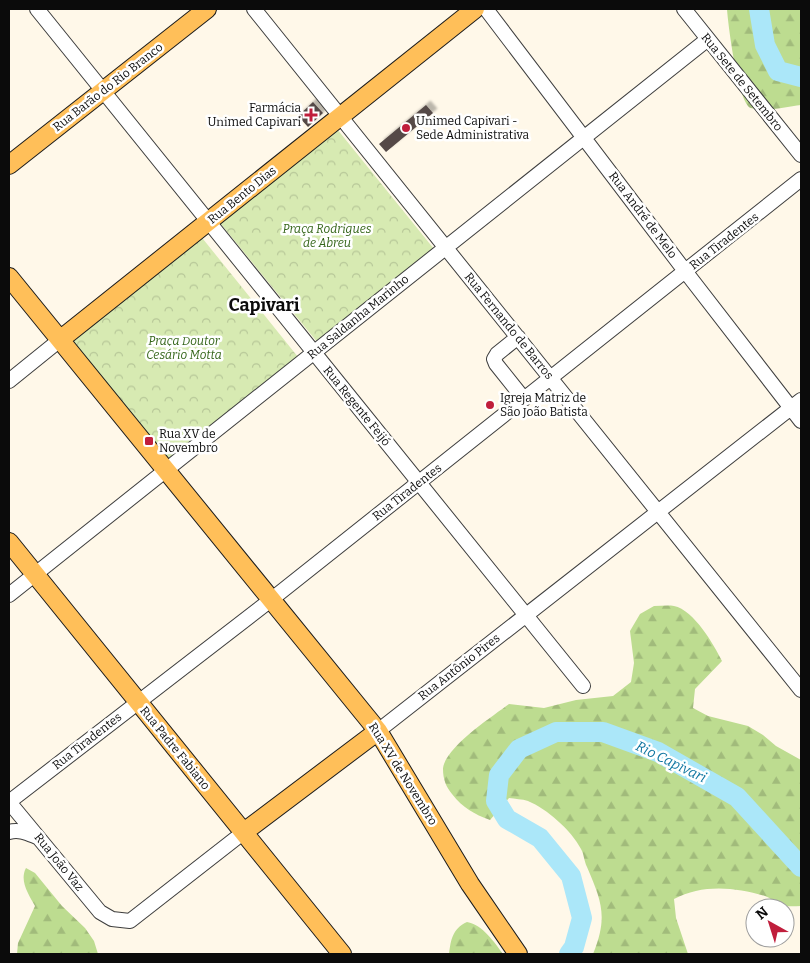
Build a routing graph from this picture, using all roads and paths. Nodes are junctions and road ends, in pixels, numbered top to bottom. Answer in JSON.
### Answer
{"nodes":[{"id":1,"x":36,"y":9,"type":"edge"},
{"id":2,"x":206,"y":9,"type":"edge"},
{"id":3,"x":254,"y":9,"type":"edge"},
{"id":4,"x":475,"y":9,"type":"edge"},
{"id":5,"x":486,"y":9,"type":"edge"},
{"id":6,"x":684,"y":9,"type":"edge"},
{"id":7,"x":708,"y":39,"type":"junction"},
{"id":8,"x":103,"y":91,"type":"junction"},
{"id":9,"x":341,"y":116,"type":"junction"},
{"id":10,"x":584,"y":138,"type":"junction"},
{"id":11,"x":801,"y":155,"type":"edge"},
{"id":12,"x":9,"y":165,"type":"edge"},
{"id":13,"x":801,"y":179,"type":"edge"},
{"id":14,"x":209,"y":221,"type":"junction"},
{"id":15,"x":446,"y":247,"type":"junction"},
{"id":16,"x":685,"y":271,"type":"junction"},
{"id":17,"x":9,"y":276,"type":"edge"},
{"id":18,"x":518,"y":337,"type":"junction"},
{"id":19,"x":60,"y":339,"type":"junction"},
{"id":20,"x":314,"y":353,"type":"junction"},
{"id":21,"x":551,"y":378,"type":"junction"},
{"id":22,"x":9,"y":381,"type":"edge"},
{"id":23,"x":524,"y":399,"type":"junction"},
{"id":24,"x":796,"y":404,"type":"edge"},
{"id":25,"x":801,"y":421,"type":"edge"},
{"id":26,"x":167,"y":470,"type":"junction"},
{"id":27,"x":419,"y":482,"type":"junction"},
{"id":28,"x":658,"y":512,"type":"junction"},
{"id":29,"x":9,"y":542,"type":"edge"},
{"id":30,"x":35,"y":575,"type":"junction"},
{"id":31,"x":9,"y":595,"type":"edge"},
{"id":32,"x":272,"y":600,"type":"junction"},
{"id":33,"x":526,"y":615,"type":"junction"},
{"id":34,"x":583,"y":686,"type":"dead end"},
{"id":35,"x":801,"y":690,"type":"edge"},
{"id":36,"x":138,"y":702,"type":"junction"},
{"id":37,"x":378,"y":730,"type":"junction"},
{"id":38,"x":9,"y":802,"type":"edge"},
{"id":39,"x":9,"y":832,"type":"edge"},
{"id":40,"x":244,"y":832,"type":"junction"},
{"id":41,"x":38,"y":837,"type":"junction"},
{"id":42,"x":112,"y":919,"type":"joint"},
{"id":43,"x":342,"y":954,"type":"edge"},
{"id":44,"x":518,"y":954,"type":"edge"}],
"edges":[{"from":1,"to":8,"type":"street","name":"Rua Regente Feijó"},
{"from":2,"to":8,"type":"main road","name":"Rua Barão do Rio Branco"},
{"from":3,"to":9,"type":"street","name":"Rua Fernando de Barros"},
{"from":4,"to":9,"type":"main road","name":"Rua Bento Dias"},
{"from":5,"to":10,"type":"street","name":"Rua André de Melo"},
{"from":6,"to":7,"type":"street","name":"Rua Sete de Setembro"},
{"from":7,"to":10,"type":"street","name":"Rua Saldanha Marinho"},
{"from":7,"to":11,"type":"street","name":"Rua Sete de Setembro"},
{"from":8,"to":12,"type":"main road","name":"Rua Barão do Rio Branco"},
{"from":8,"to":14,"type":"street","name":"Rua Regente Feijó"},
{"from":9,"to":14,"type":"main road","name":"Rua Bento Dias"},
{"from":9,"to":15,"type":"street","name":"Rua Fernando de Barros"},
{"from":10,"to":15,"type":"street","name":"Rua Saldanha Marinho"},
{"from":10,"to":16,"type":"street","name":"Rua André de Melo"},
{"from":13,"to":16,"type":"street","name":"Rua Tiradentes"},
{"from":14,"to":19,"type":"main road","name":"Rua Bento Dias"},
{"from":14,"to":20,"type":"street","name":"Rua Regente Feijó"},
{"from":15,"to":18,"type":"street","name":"Rua Fernando de Barros"},
{"from":15,"to":20,"type":"street","name":"Rua Saldanha Marinho"},
{"from":16,"to":21,"type":"street","name":"Rua Tiradentes"},
{"from":16,"to":24,"type":"street","name":"Rua André de Melo"},
{"from":17,"to":19,"type":"main road","name":"Rua XV de Novembro"},
{"from":18,"to":21,"type":"street","name":"Rua Fernando de Barros"},
{"from":18,"to":23,"type":"street"},
{"from":19,"to":22,"type":"street","name":"Rua Bento Dias"},
{"from":19,"to":26,"type":"main road","name":"Rua XV de Novembro"},
{"from":20,"to":26,"type":"street","name":"Rua Saldanha Marinho"},
{"from":20,"to":27,"type":"street","name":"Rua Regente Feijó"},
{"from":21,"to":23,"type":"street","name":"Rua Tiradentes"},
{"from":21,"to":28,"type":"street","name":"Rua Fernando de Barros"},
{"from":23,"to":27,"type":"street","name":"Rua Tiradentes"},
{"from":24,"to":25,"type":"street","name":"Rua André de Melo"},
{"from":24,"to":28,"type":"street","name":"Rua Antônio Pires"},
{"from":26,"to":30,"type":"street","name":"Rua Saldanha Marinho"},
{"from":26,"to":32,"type":"main road","name":"Rua XV de Novembro"},
{"from":27,"to":32,"type":"street","name":"Rua Tiradentes"},
{"from":27,"to":33,"type":"street","name":"Rua Regente Feijó"},
{"from":28,"to":33,"type":"street","name":"Rua Antônio Pires"},
{"from":28,"to":35,"type":"street","name":"Rua Fernando de Barros"},
{"from":29,"to":30,"type":"main road","name":"Rua Padre Fabiano"},
{"from":30,"to":31,"type":"street","name":"Rua Saldanha Marinho"},
{"from":30,"to":36,"type":"main road","name":"Rua Padre Fabiano"},
{"from":32,"to":36,"type":"street","name":"Rua Tiradentes"},
{"from":32,"to":37,"type":"main road","name":"Rua XV de Novembro"},
{"from":33,"to":34,"type":"street","name":"Rua Regente Feijó"},
{"from":33,"to":37,"type":"street","name":"Rua Antônio Pires"},
{"from":36,"to":38,"type":"street","name":"Rua Tiradentes"},
{"from":36,"to":40,"type":"main road","name":"Rua Padre Fabiano"},
{"from":37,"to":40,"type":"main road","name":"Rua Antônio Pires"},
{"from":37,"to":44,"type":"main road","name":"Rua XV de Novembro"},
{"from":38,"to":41,"type":"street","name":"Rua João Vaz"},
{"from":39,"to":41,"type":"street"},
{"from":40,"to":42,"type":"street","name":"Rua Antônio Pires"},
{"from":40,"to":43,"type":"main road","name":"Rua Padre Fabiano"},
{"from":41,"to":42,"type":"street","name":"Rua João Vaz"}]}
